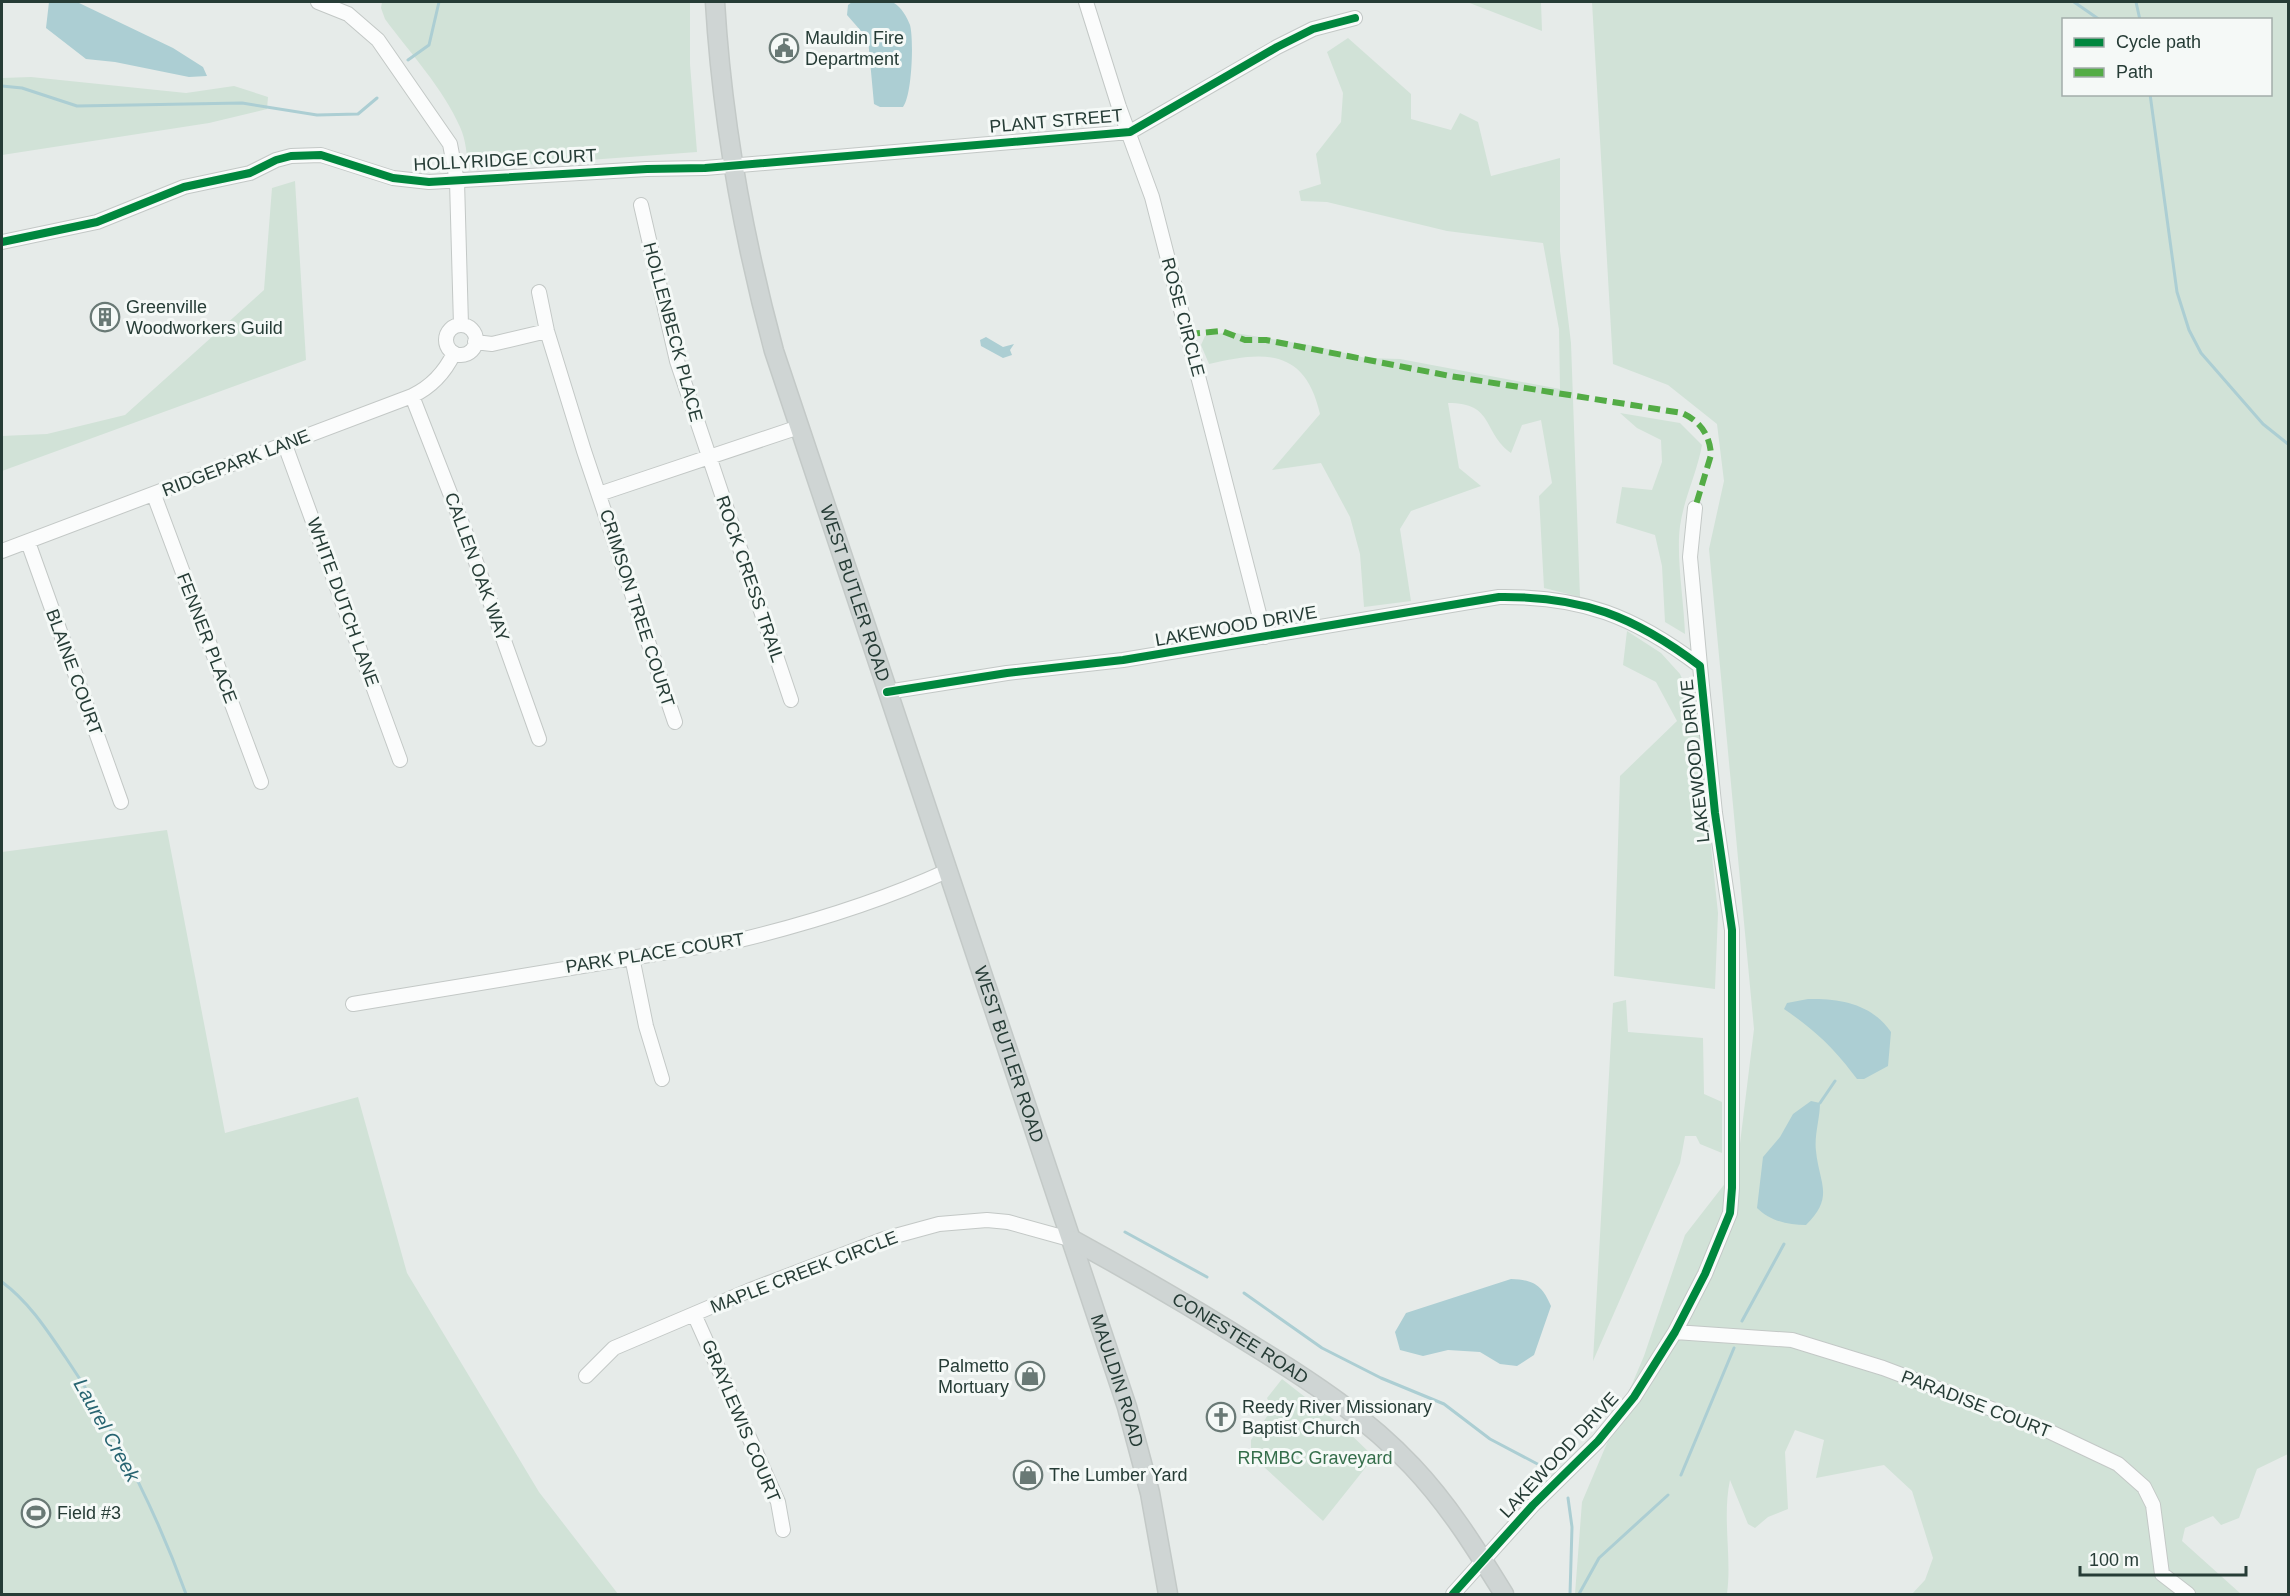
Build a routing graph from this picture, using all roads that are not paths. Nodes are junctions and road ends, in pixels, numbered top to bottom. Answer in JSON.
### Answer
{"nodes":[{"id":1,"x":318,"y":2,"type":"edge"},
{"id":2,"x":715,"y":2,"type":"edge"},
{"id":3,"x":1086,"y":2,"type":"edge"},
{"id":4,"x":1355,"y":18,"type":"dead end"},
{"id":5,"x":1130,"y":132,"type":"junction"},
{"id":6,"x":733,"y":166,"type":"junction"},
{"id":7,"x":456,"y":181,"type":"junction"},
{"id":8,"x":641,"y":205,"type":"dead end"},
{"id":9,"x":2,"y":242,"type":"edge"},
{"id":10,"x":539,"y":292,"type":"dead end"},
{"id":11,"x":461,"y":325,"type":"junction"},
{"id":12,"x":547,"y":331,"type":"junction"},
{"id":13,"x":475,"y":342,"type":"junction"},
{"id":14,"x":454,"y":353,"type":"junction"},
{"id":15,"x":412,"y":396,"type":"junction"},
{"id":16,"x":799,"y":427,"type":"junction"},
{"id":17,"x":285,"y":445,"type":"junction"},
{"id":18,"x":708,"y":458,"type":"junction"},
{"id":19,"x":599,"y":494,"type":"junction"},
{"id":20,"x":154,"y":495,"type":"junction"},
{"id":21,"x":1695,"y":507,"type":"dead end"},
{"id":22,"x":28,"y":542,"type":"junction"},
{"id":23,"x":2,"y":552,"type":"edge"},
{"id":24,"x":1265,"y":637,"type":"junction"},
{"id":25,"x":1700,"y":666,"type":"junction"},
{"id":26,"x":887,"y":692,"type":"junction"},
{"id":27,"x":791,"y":700,"type":"dead end"},
{"id":28,"x":675,"y":722,"type":"dead end"},
{"id":29,"x":539,"y":739,"type":"dead end"},
{"id":30,"x":400,"y":760,"type":"dead end"},
{"id":31,"x":261,"y":782,"type":"dead end"},
{"id":32,"x":121,"y":802,"type":"dead end"},
{"id":33,"x":947,"y":871,"type":"junction"},
{"id":34,"x":632,"y":957,"type":"junction"},
{"id":35,"x":353,"y":1004,"type":"dead end"},
{"id":36,"x":662,"y":1079,"type":"dead end"},
{"id":37,"x":1073,"y":1240,"type":"junction"},
{"id":38,"x":694,"y":1314,"type":"junction"},
{"id":39,"x":1675,"y":1332,"type":"junction"},
{"id":40,"x":586,"y":1376,"type":"dead end"},
{"id":41,"x":783,"y":1530,"type":"dead end"},
{"id":42,"x":1483,"y":1560,"type":"junction"},
{"id":43,"x":1168,"y":1594,"type":"edge"},
{"id":44,"x":1453,"y":1594,"type":"edge"},
{"id":45,"x":1504,"y":1594,"type":"edge"},
{"id":46,"x":2188,"y":1594,"type":"edge"}],
"edges":[{"from":1,"to":7,"type":"street"},
{"from":2,"to":6,"type":"main road","name":"WEST BUTLER ROAD"},
{"from":3,"to":5,"type":"street","name":"ROSE CIRCLE"},
{"from":4,"to":5,"type":"street","name":"PLANT STREET"},
{"from":5,"to":6,"type":"street","name":"PLANT STREET"},
{"from":5,"to":24,"type":"street","name":"ROSE CIRCLE"},
{"from":6,"to":7,"type":"street","name":"HOLLYRIDGE COURT"},
{"from":6,"to":16,"type":"main road","name":"WEST BUTLER ROAD"},
{"from":7,"to":9,"type":"street","name":"HOLLYRIDGE COURT"},
{"from":7,"to":11,"type":"street"},
{"from":8,"to":18,"type":"street","name":"HOLLENBECK PLACE"},
{"from":10,"to":12,"type":"street","name":"CRIMSON TREE COURT"},
{"from":11,"to":13,"type":"street"},
{"from":11,"to":14,"type":"street"},
{"from":12,"to":13,"type":"street"},
{"from":12,"to":19,"type":"street","name":"CRIMSON TREE COURT"},
{"from":13,"to":14,"type":"street"},
{"from":14,"to":15,"type":"street","name":"RIDGEPARK LANE"},
{"from":15,"to":17,"type":"street","name":"RIDGEPARK LANE"},
{"from":15,"to":29,"type":"street","name":"CALLEN OAK WAY"},
{"from":16,"to":18,"type":"street"},
{"from":16,"to":26,"type":"main road","name":"WEST BUTLER ROAD"},
{"from":17,"to":20,"type":"street","name":"RIDGEPARK LANE"},
{"from":17,"to":30,"type":"street","name":"WHITE DUTCH LANE"},
{"from":18,"to":19,"type":"street"},
{"from":18,"to":27,"type":"street","name":"ROCK CRESS TRAIL"},
{"from":19,"to":28,"type":"street","name":"CRIMSON TREE COURT"},
{"from":20,"to":22,"type":"street","name":"RIDGEPARK LANE"},
{"from":20,"to":31,"type":"street","name":"FENNER PLACE"},
{"from":21,"to":25,"type":"street"},
{"from":22,"to":23,"type":"street","name":"RIDGEPARK LANE"},
{"from":22,"to":32,"type":"street","name":"BLAINE COURT"},
{"from":24,"to":25,"type":"street","name":"LAKEWOOD DRIVE"},
{"from":24,"to":26,"type":"street","name":"LAKEWOOD DRIVE"},
{"from":25,"to":39,"type":"street","name":"LAKEWOOD DRIVE"},
{"from":26,"to":33,"type":"main road","name":"WEST BUTLER ROAD"},
{"from":33,"to":34,"type":"street","name":"PARK PLACE COURT"},
{"from":33,"to":37,"type":"main road","name":"WEST BUTLER ROAD"},
{"from":34,"to":35,"type":"street","name":"PARK PLACE COURT"},
{"from":34,"to":36,"type":"street"},
{"from":37,"to":38,"type":"street","name":"MAPLE CREEK CIRCLE"},
{"from":37,"to":42,"type":"main road","name":"CONESTEE ROAD"},
{"from":37,"to":43,"type":"main road","name":"MAULDIN ROAD"},
{"from":38,"to":40,"type":"street","name":"MAPLE CREEK CIRCLE"},
{"from":38,"to":41,"type":"street","name":"GRAYLEWIS COURT"},
{"from":39,"to":42,"type":"street","name":"LAKEWOOD DRIVE"},
{"from":39,"to":46,"type":"street","name":"PARADISE COURT"},
{"from":42,"to":44,"type":"street","name":"LAKEWOOD DRIVE"},
{"from":42,"to":45,"type":"main road","name":"CONESTEE ROAD"}]}
